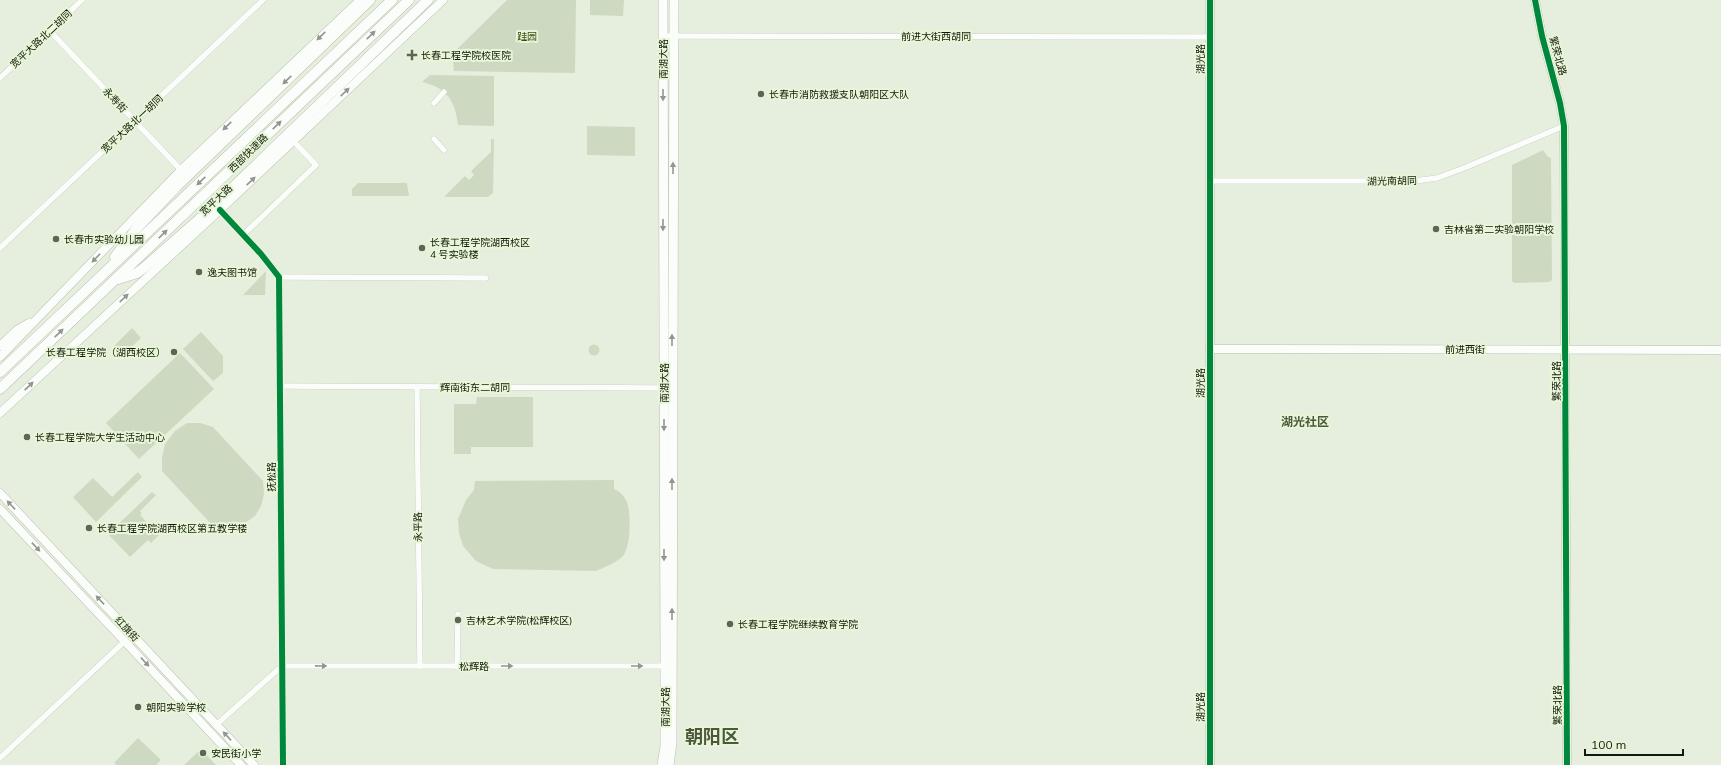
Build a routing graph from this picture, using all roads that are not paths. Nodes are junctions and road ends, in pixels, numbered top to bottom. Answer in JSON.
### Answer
{"nodes":[{"id":1,"x":82,"y":0,"type":"edge"},
{"id":2,"x":263,"y":0,"type":"edge"},
{"id":3,"x":360,"y":0,"type":"edge"},
{"id":4,"x":370,"y":0,"type":"edge"},
{"id":5,"x":392,"y":0,"type":"edge"},
{"id":6,"x":409,"y":0,"type":"edge"},
{"id":7,"x":428,"y":0,"type":"edge"},
{"id":8,"x":443,"y":0,"type":"edge"},
{"id":9,"x":663,"y":0,"type":"edge"},
{"id":10,"x":674,"y":0,"type":"edge"},
{"id":11,"x":1210,"y":0,"type":"edge"},
{"id":12,"x":1535,"y":0,"type":"edge"},
{"id":13,"x":50,"y":31,"type":"junction"},
{"id":14,"x":663,"y":36,"type":"junction"},
{"id":15,"x":674,"y":36,"type":"junction"},
{"id":16,"x":1210,"y":37,"type":"junction"},
{"id":17,"x":0,"y":78,"type":"edge"},
{"id":18,"x":444,"y":92,"type":"dead end"},
{"id":19,"x":434,"y":103,"type":"dead end"},
{"id":20,"x":135,"y":121,"type":"junction"},
{"id":21,"x":1564,"y":126,"type":"junction"},
{"id":22,"x":434,"y":139,"type":"dead end"},
{"id":23,"x":297,"y":145,"type":"dead end"},
{"id":24,"x":444,"y":150,"type":"dead end"},
{"id":25,"x":181,"y":170,"type":"junction"},
{"id":26,"x":1210,"y":181,"type":"junction"},
{"id":27,"x":220,"y":210,"type":"junction"},
{"id":28,"x":244,"y":235,"type":"junction"},
{"id":29,"x":0,"y":248,"type":"edge"},
{"id":30,"x":105,"y":272,"type":"junction"},
{"id":31,"x":279,"y":277,"type":"junction"},
{"id":32,"x":486,"y":278,"type":"dead end"},
{"id":33,"x":114,"y":281,"type":"junction"},
{"id":34,"x":37,"y":319,"type":"junction"},
{"id":35,"x":0,"y":346,"type":"edge"},
{"id":36,"x":1210,"y":349,"type":"junction"},
{"id":37,"x":1566,"y":349,"type":"junction"},
{"id":38,"x":1721,"y":350,"type":"edge"},
{"id":39,"x":0,"y":357,"type":"edge"},
{"id":40,"x":0,"y":372,"type":"edge"},
{"id":41,"x":278,"y":386,"type":"junction"},
{"id":42,"x":417,"y":387,"type":"junction"},
{"id":43,"x":668,"y":388,"type":"junction"},
{"id":44,"x":0,"y":389,"type":"edge"},
{"id":45,"x":0,"y":412,"type":"edge"},
{"id":46,"x":0,"y":493,"type":"edge"},
{"id":47,"x":0,"y":509,"type":"edge"},
{"id":48,"x":458,"y":614,"type":"dead end"},
{"id":49,"x":125,"y":641,"type":"junction"},
{"id":50,"x":282,"y":666,"type":"junction"},
{"id":51,"x":420,"y":666,"type":"junction"},
{"id":52,"x":457,"y":666,"type":"junction"},
{"id":53,"x":665,"y":666,"type":"junction"},
{"id":54,"x":216,"y":724,"type":"junction"},
{"id":55,"x":0,"y":758,"type":"edge"},
{"id":56,"x":241,"y":765,"type":"edge"},
{"id":57,"x":254,"y":765,"type":"edge"},
{"id":58,"x":283,"y":765,"type":"edge"},
{"id":59,"x":662,"y":765,"type":"edge"},
{"id":60,"x":669,"y":765,"type":"edge"},
{"id":61,"x":1210,"y":765,"type":"edge"},
{"id":62,"x":1567,"y":765,"type":"edge"}],
"edges":[{"from":1,"to":13,"type":"street","name":"宽平大路北二胡同"},
{"from":2,"to":20,"type":"street","name":"宽平大路北一胡同"},
{"from":3,"to":25,"type":"street","one_way":true},
{"from":4,"to":30,"type":"highway","one_way":true},
{"from":5,"to":30,"type":"highway","name":"西部快速路","one_way":true},
{"from":33,"to":6,"type":"highway","name":"西部快速路","one_way":true},
{"from":7,"to":33,"type":"highway"},
{"from":27,"to":8,"type":"street","name":"宽平大路","one_way":true},
{"from":9,"to":14,"type":"main road","name":"南湖大路"},
{"from":10,"to":15,"type":"main road","name":"南湖大路"},
{"from":11,"to":16,"type":"street","name":"湖光路"},
{"from":12,"to":21,"type":"street","name":"繁荣北路"},
{"from":13,"to":17,"type":"street","name":"宽平大路北二胡同"},
{"from":13,"to":20,"type":"street","name":"永寿街"},
{"from":14,"to":15,"type":"street","name":"前进大街西胡同"},
{"from":14,"to":43,"type":"main road","name":"南湖大路","one_way":true},
{"from":15,"to":16,"type":"street","name":"前进大街西胡同"},
{"from":43,"to":15,"type":"main road","name":"南湖大路","one_way":true},
{"from":16,"to":26,"type":"street","name":"湖光路"},
{"from":18,"to":19,"type":"street"},
{"from":20,"to":25,"type":"street","name":"永寿街"},
{"from":20,"to":29,"type":"street","name":"宽平大路北一胡同"},
{"from":21,"to":26,"type":"street","name":"湖光南胡同"},
{"from":21,"to":37,"type":"street","name":"繁荣北路"},
{"from":22,"to":24,"type":"street"},
{"from":23,"to":28,"type":"street"},
{"from":25,"to":34,"type":"street","one_way":true},
{"from":26,"to":36,"type":"street","name":"湖光路"},
{"from":27,"to":28,"type":"street"},
{"from":45,"to":27,"type":"street","name":"宽平大路","one_way":true},
{"from":28,"to":31,"type":"street"},
{"from":30,"to":40,"type":"highway","name":"西部快速路"},
{"from":31,"to":32,"type":"street"},
{"from":31,"to":41,"type":"street","name":"抚松路"},
{"from":44,"to":33,"type":"highway","name":"西部快速路","one_way":true},
{"from":34,"to":35,"type":"street"},
{"from":34,"to":39,"type":"street"},
{"from":36,"to":37,"type":"street","name":"前进西街"},
{"from":36,"to":61,"type":"street","name":"湖光路"},
{"from":37,"to":38,"type":"street","name":"前进西街"},
{"from":37,"to":62,"type":"street","name":"繁荣北路"},
{"from":41,"to":42,"type":"street","name":"辉南街东二胡同"},
{"from":41,"to":50,"type":"street","name":"抚松路"},
{"from":42,"to":43,"type":"street","name":"辉南街东二胡同"},
{"from":42,"to":51,"type":"street","name":"永平路"},
{"from":43,"to":53,"type":"main road","name":"南湖大路","one_way":true},
{"from":60,"to":43,"type":"main road","name":"南湖大路","one_way":true},
{"from":54,"to":46,"type":"street","name":"红旗街","one_way":true},
{"from":47,"to":49,"type":"street","name":"红旗街","one_way":true},
{"from":48,"to":52,"type":"street"},
{"from":49,"to":55,"type":"street"},
{"from":49,"to":56,"type":"street","name":"红旗街","one_way":true},
{"from":50,"to":51,"type":"street","name":"松辉路","one_way":true},
{"from":50,"to":54,"type":"street"},
{"from":50,"to":58,"type":"street","name":"抚松路"},
{"from":51,"to":52,"type":"street","name":"松辉路"},
{"from":52,"to":53,"type":"street","name":"松辉路","one_way":true},
{"from":53,"to":59,"type":"main road","name":"南湖大路"},
{"from":57,"to":54,"type":"street","name":"红旗街","one_way":true}]}
